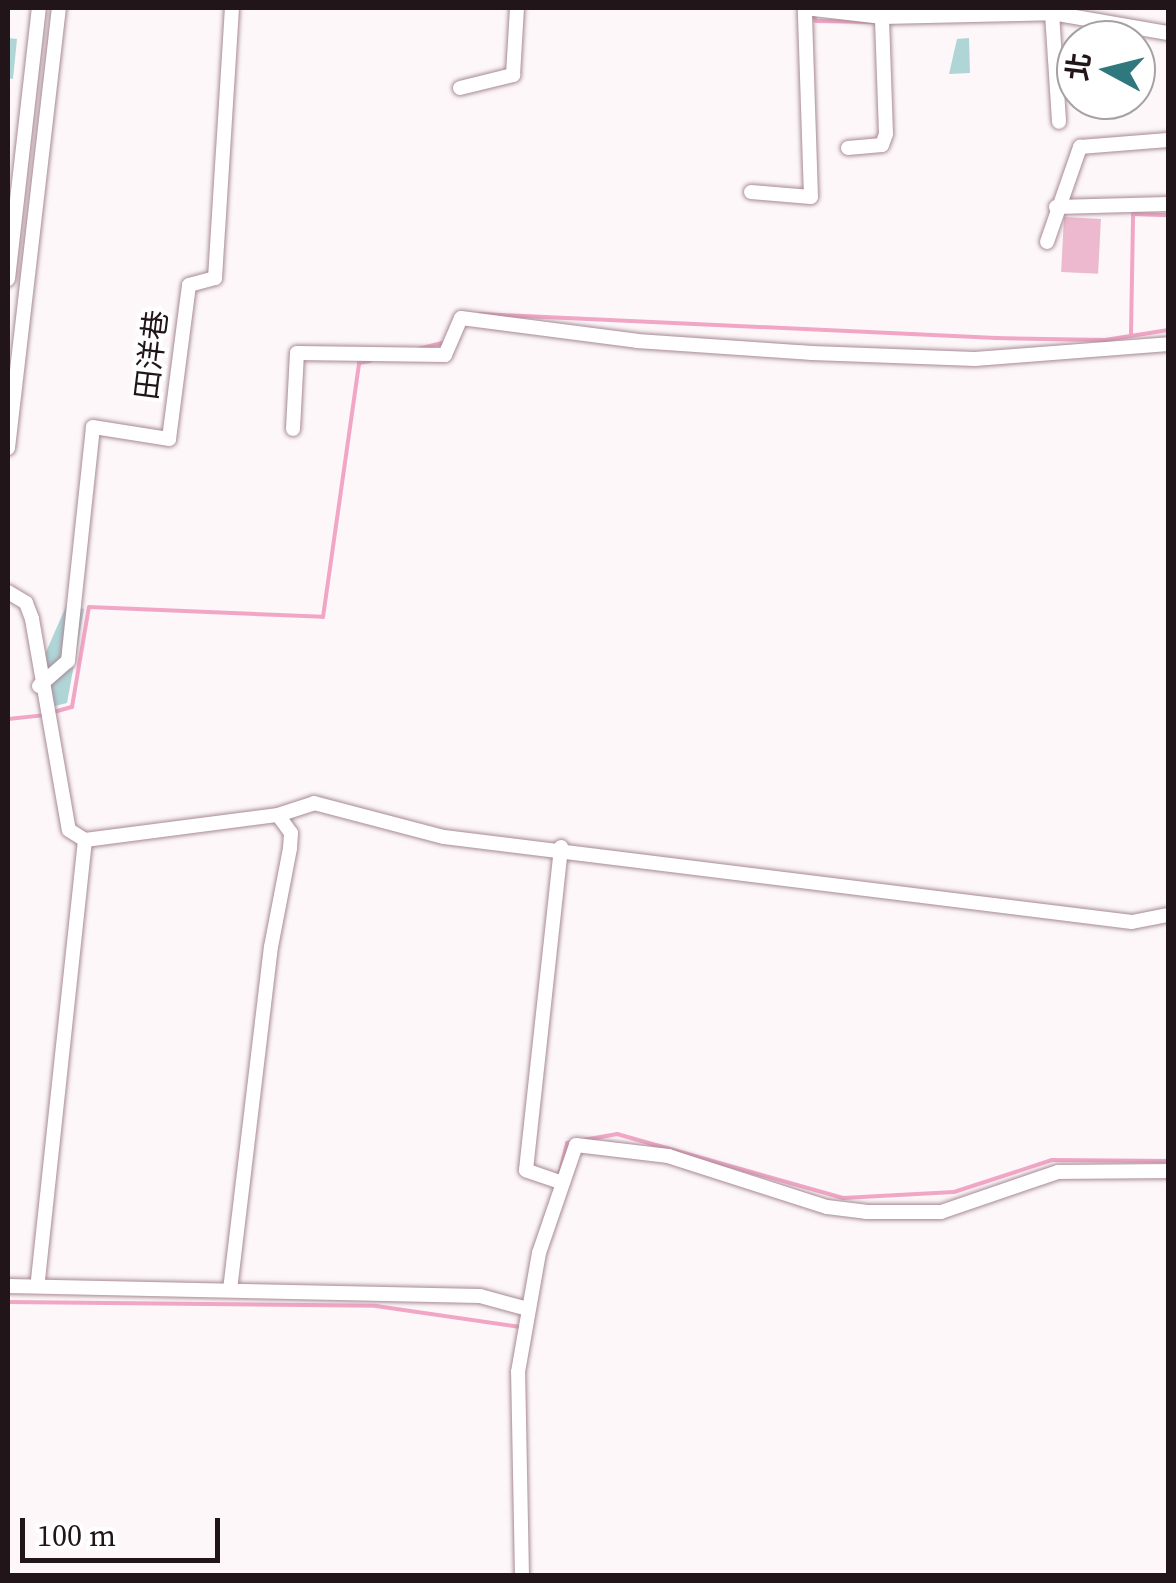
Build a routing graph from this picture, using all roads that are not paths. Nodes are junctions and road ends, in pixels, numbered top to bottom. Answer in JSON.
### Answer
{"nodes":[{"id":1,"x":39,"y":8,"type":"edge"},
{"id":2,"x":59,"y":8,"type":"edge"},
{"id":3,"x":232,"y":8,"type":"edge"},
{"id":4,"x":518,"y":8,"type":"edge"},
{"id":5,"x":805,"y":10,"type":"edge"},
{"id":6,"x":1026,"y":11,"type":"edge"},
{"id":7,"x":1052,"y":13,"type":"junction"},
{"id":8,"x":882,"y":17,"type":"junction"},
{"id":9,"x":1168,"y":34,"type":"edge"},
{"id":10,"x":460,"y":88,"type":"dead end"},
{"id":11,"x":1059,"y":122,"type":"dead end"},
{"id":12,"x":1168,"y":140,"type":"edge"},
{"id":13,"x":848,"y":148,"type":"dead end"},
{"id":14,"x":15,"y":151,"type":"edge"},
{"id":15,"x":751,"y":192,"type":"dead end"},
{"id":16,"x":1168,"y":204,"type":"edge"},
{"id":17,"x":1056,"y":208,"type":"junction"},
{"id":18,"x":1047,"y":242,"type":"dead end"},
{"id":19,"x":8,"y":280,"type":"edge"},
{"id":20,"x":1168,"y":344,"type":"edge"},
{"id":21,"x":293,"y":429,"type":"dead end"},
{"id":22,"x":8,"y":448,"type":"edge"},
{"id":23,"x":8,"y":592,"type":"edge"},
{"id":24,"x":40,"y":686,"type":"junction"},
{"id":25,"x":278,"y":815,"type":"junction"},
{"id":26,"x":85,"y":840,"type":"junction"},
{"id":27,"x":561,"y":847,"type":"junction"},
{"id":28,"x":1168,"y":915,"type":"edge"},
{"id":29,"x":1168,"y":1172,"type":"edge"},
{"id":30,"x":560,"y":1182,"type":"junction"},
{"id":31,"x":38,"y":1283,"type":"junction"},
{"id":32,"x":8,"y":1286,"type":"edge"},
{"id":33,"x":230,"y":1290,"type":"junction"},
{"id":34,"x":528,"y":1309,"type":"junction"},
{"id":35,"x":522,"y":1576,"type":"edge"}],
"edges":[{"from":1,"to":14,"type":"street"},
{"from":2,"to":22,"type":"street"},
{"from":3,"to":24,"type":"street","name":"田洋巷"},
{"from":4,"to":10,"type":"street"},
{"from":5,"to":8,"type":"street"},
{"from":5,"to":15,"type":"street"},
{"from":6,"to":7,"type":"street"},
{"from":6,"to":8,"type":"street"},
{"from":7,"to":9,"type":"street"},
{"from":7,"to":11,"type":"street"},
{"from":8,"to":13,"type":"street"},
{"from":12,"to":17,"type":"street"},
{"from":14,"to":19,"type":"street"},
{"from":16,"to":17,"type":"street"},
{"from":17,"to":18,"type":"street"},
{"from":20,"to":21,"type":"street"},
{"from":23,"to":24,"type":"street"},
{"from":24,"to":26,"type":"street"},
{"from":25,"to":26,"type":"street"},
{"from":25,"to":27,"type":"street"},
{"from":25,"to":33,"type":"street"},
{"from":26,"to":31,"type":"street"},
{"from":27,"to":28,"type":"street"},
{"from":27,"to":30,"type":"street"},
{"from":29,"to":30,"type":"street"},
{"from":30,"to":34,"type":"street"},
{"from":31,"to":32,"type":"street"},
{"from":31,"to":33,"type":"street"},
{"from":33,"to":34,"type":"street"},
{"from":34,"to":35,"type":"street"}]}
